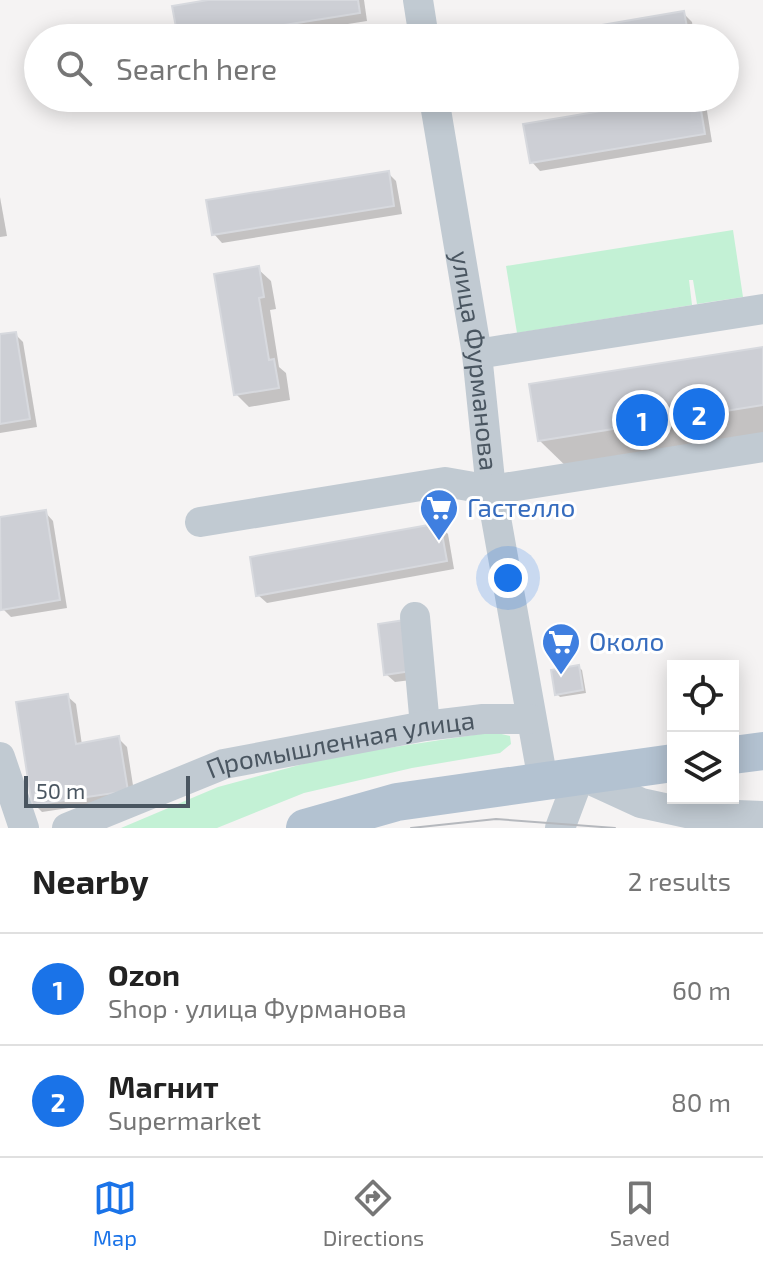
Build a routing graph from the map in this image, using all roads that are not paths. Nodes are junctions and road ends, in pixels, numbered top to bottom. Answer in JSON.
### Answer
{"nodes":[{"id":1,"x":418,"y":0,"type":"edge"},
{"id":2,"x":422,"y":24,"type":"edge"},
{"id":3,"x":436,"y":112,"type":"edge"},
{"id":4,"x":763,"y":309,"type":"edge"},
{"id":5,"x":477,"y":354,"type":"junction"},
{"id":6,"x":763,"y":447,"type":"edge"},
{"id":7,"x":491,"y":490,"type":"junction"},
{"id":8,"x":200,"y":522,"type":"dead end"},
{"id":9,"x":415,"y":617,"type":"dead end"},
{"id":10,"x":530,"y":719,"type":"junction"},
{"id":11,"x":425,"y":726,"type":"junction"},
{"id":12,"x":763,"y":751,"type":"edge"},
{"id":13,"x":739,"y":754,"type":"edge"},
{"id":14,"x":0,"y":757,"type":"edge"},
{"id":15,"x":667,"y":764,"type":"edge"},
{"id":16,"x":580,"y":775,"type":"junction"},
{"id":17,"x":543,"y":781,"type":"junction"},
{"id":18,"x":763,"y":816,"type":"edge"},
{"id":19,"x":24,"y":828,"type":"edge"},
{"id":20,"x":67,"y":828,"type":"edge"},
{"id":21,"x":305,"y":828,"type":"edge"},
{"id":22,"x":560,"y":828,"type":"edge"}],
"edges":[{"from":1,"to":2,"type":"street"},
{"from":3,"to":5,"type":"street","name":"улица Фурманова"},
{"from":4,"to":5,"type":"street"},
{"from":5,"to":7,"type":"street","name":"улица Фурманова"},
{"from":6,"to":7,"type":"street"},
{"from":7,"to":8,"type":"street"},
{"from":7,"to":10,"type":"street","name":"улица Фурманова"},
{"from":9,"to":11,"type":"street"},
{"from":10,"to":11,"type":"street","name":"Промышленная улица"},
{"from":10,"to":17,"type":"street","name":"улица Фурманова"},
{"from":11,"to":20,"type":"street","name":"Промышленная улица"},
{"from":12,"to":13,"type":"main road"},
{"from":14,"to":19,"type":"street"},
{"from":15,"to":16,"type":"main road"},
{"from":16,"to":17,"type":"main road"},
{"from":16,"to":18,"type":"street"},
{"from":16,"to":22,"type":"street"},
{"from":17,"to":21,"type":"main road"}]}
